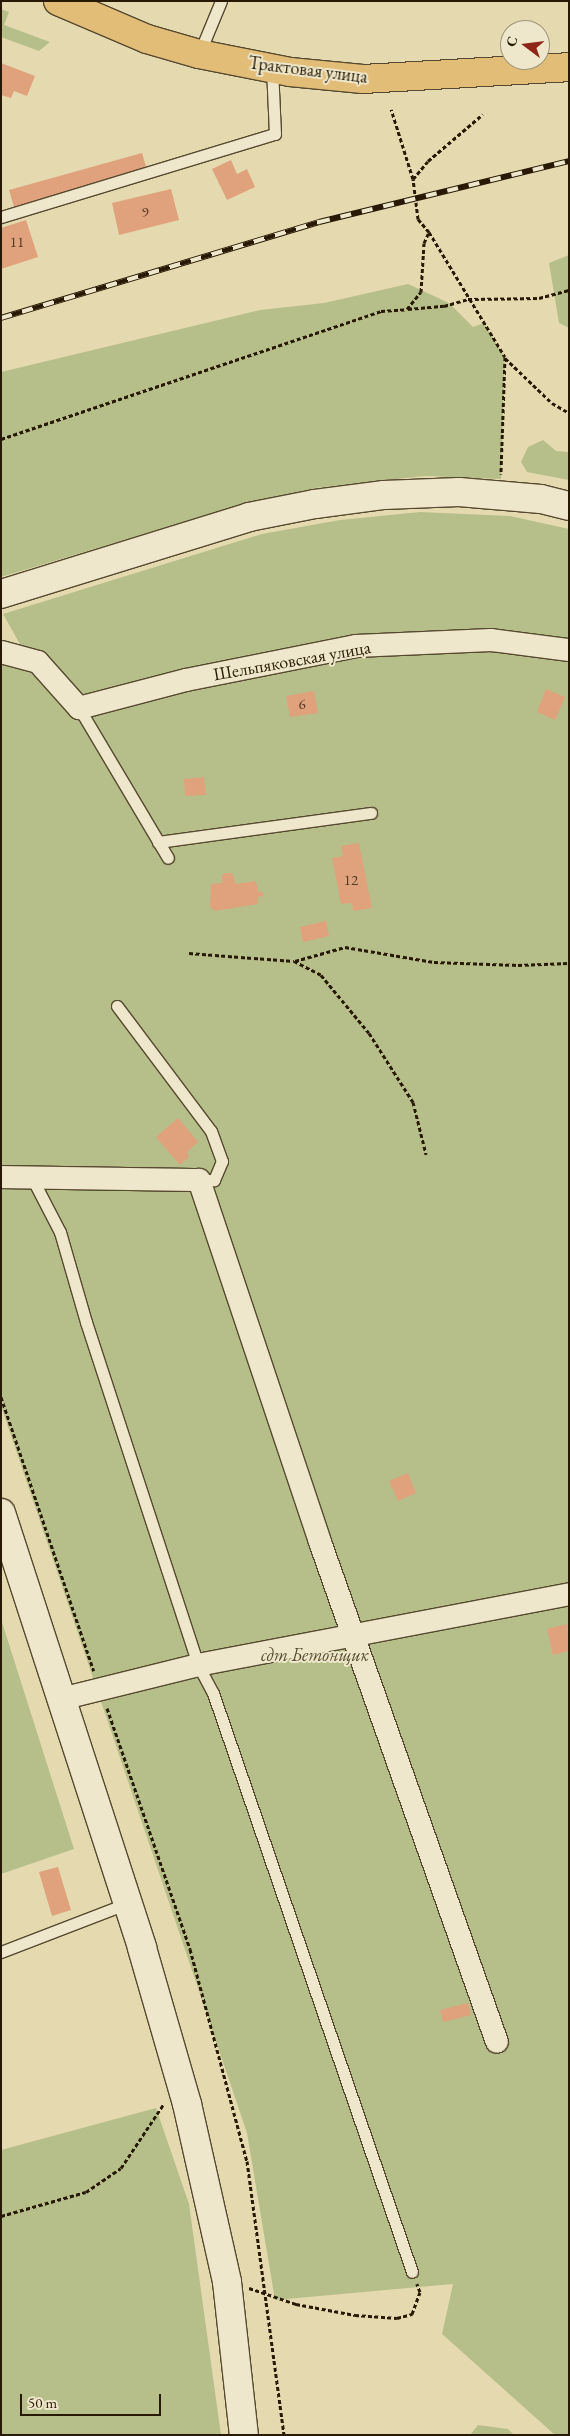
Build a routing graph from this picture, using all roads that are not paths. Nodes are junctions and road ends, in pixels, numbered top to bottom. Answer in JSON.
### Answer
{"nodes":[{"id":1,"x":58,"y":1,"type":"edge"},
{"id":2,"x":221,"y":1,"type":"edge"},
{"id":3,"x":199,"y":54,"type":"junction"},
{"id":4,"x":569,"y":67,"type":"edge"},
{"id":5,"x":272,"y":68,"type":"junction"},
{"id":6,"x":1,"y":217,"type":"edge"},
{"id":7,"x":569,"y":506,"type":"edge"},
{"id":8,"x":1,"y":594,"type":"edge"},
{"id":9,"x":569,"y":650,"type":"edge"},
{"id":10,"x":1,"y":652,"type":"edge"},
{"id":11,"x":79,"y":708,"type":"junction"},
{"id":12,"x":370,"y":814,"type":"dead end"},
{"id":13,"x":158,"y":842,"type":"junction"},
{"id":14,"x":168,"y":858,"type":"dead end"},
{"id":15,"x":117,"y":1006,"type":"dead end"},
{"id":16,"x":1,"y":1177,"type":"edge"},
{"id":17,"x":32,"y":1178,"type":"junction"},
{"id":18,"x":200,"y":1180,"type":"junction"},
{"id":19,"x":1,"y":1513,"type":"edge"},
{"id":20,"x":569,"y":1594,"type":"edge"},
{"id":21,"x":353,"y":1633,"type":"junction"},
{"id":22,"x":198,"y":1664,"type":"junction"},
{"id":23,"x":61,"y":1698,"type":"junction"},
{"id":24,"x":128,"y":1903,"type":"junction"},
{"id":25,"x":1,"y":1952,"type":"edge"},
{"id":26,"x":497,"y":2042,"type":"dead end"},
{"id":27,"x":412,"y":2272,"type":"road end"},
{"id":28,"x":244,"y":2435,"type":"edge"}],
"edges":[{"from":1,"to":3,"type":"main road","name":"Трактовая улица"},
{"from":2,"to":3,"type":"lane"},
{"from":3,"to":5,"type":"main road","name":"Трактовая улица"},
{"from":4,"to":5,"type":"main road","name":"Трактовая улица"},
{"from":5,"to":6,"type":"lane"},
{"from":7,"to":8,"type":"main road"},
{"from":9,"to":11,"type":"street","name":"Шельпяковская улица"},
{"from":10,"to":11,"type":"street"},
{"from":11,"to":13,"type":"lane"},
{"from":12,"to":13,"type":"lane"},
{"from":13,"to":14,"type":"lane"},
{"from":15,"to":18,"type":"lane"},
{"from":16,"to":17,"type":"street"},
{"from":17,"to":18,"type":"street"},
{"from":17,"to":22,"type":"lane"},
{"from":18,"to":21,"type":"street"},
{"from":19,"to":23,"type":"main road"},
{"from":20,"to":21,"type":"street"},
{"from":21,"to":22,"type":"street"},
{"from":21,"to":26,"type":"street"},
{"from":22,"to":23,"type":"street"},
{"from":22,"to":27,"type":"lane"},
{"from":23,"to":24,"type":"main road"},
{"from":24,"to":25,"type":"lane"},
{"from":24,"to":28,"type":"main road"}]}
